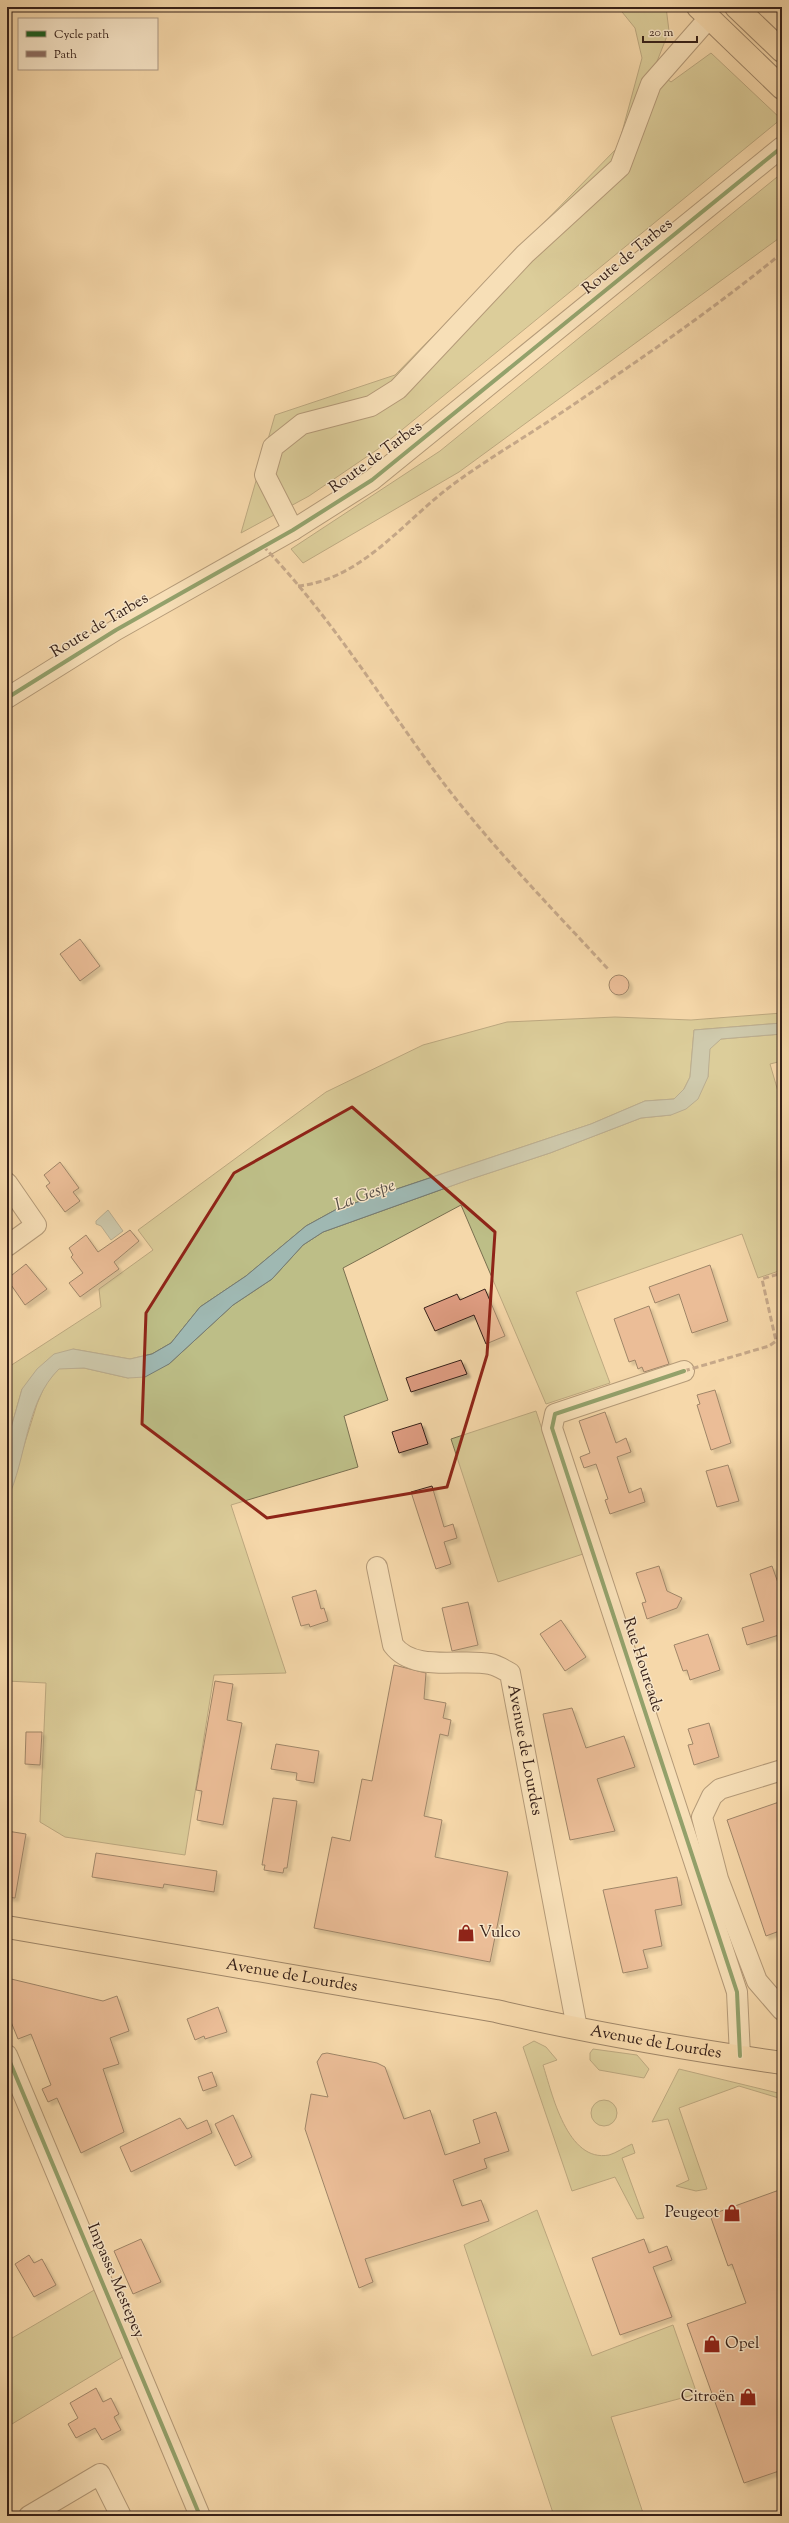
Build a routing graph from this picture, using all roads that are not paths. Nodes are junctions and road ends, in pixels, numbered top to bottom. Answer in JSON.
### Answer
{"nodes":[{"id":1,"x":737,"y":7,"type":"edge"},
{"id":2,"x":703,"y":12,"type":"edge"},
{"id":3,"x":782,"y":51,"type":"edge"},
{"id":4,"x":782,"y":88,"type":"edge"},
{"id":5,"x":778,"y":150,"type":"edge"},
{"id":6,"x":293,"y":530,"type":"junction"},
{"id":7,"x":7,"y":698,"type":"edge"},
{"id":8,"x":7,"y":1183,"type":"edge"},
{"id":9,"x":7,"y":1246,"type":"edge"},
{"id":10,"x":684,"y":1370,"type":"dead end"},
{"id":11,"x":377,"y":1567,"type":"dead end"},
{"id":12,"x":782,"y":1770,"type":"edge"},
{"id":13,"x":7,"y":1927,"type":"edge"},
{"id":14,"x":782,"y":2010,"type":"edge"},
{"id":15,"x":577,"y":2028,"type":"junction"},
{"id":16,"x":7,"y":2055,"type":"edge"},
{"id":17,"x":740,"y":2056,"type":"junction"},
{"id":18,"x":782,"y":2062,"type":"edge"},
{"id":19,"x":13,"y":2086,"type":"edge"},
{"id":20,"x":29,"y":2516,"type":"edge"},
{"id":21,"x":121,"y":2516,"type":"edge"},
{"id":22,"x":200,"y":2516,"type":"edge"}],
"edges":[{"from":1,"to":3,"type":"main road"},
{"from":2,"to":4,"type":"main road"},
{"from":2,"to":6,"type":"street"},
{"from":5,"to":6,"type":"street","name":"Route de Tarbes"},
{"from":6,"to":7,"type":"street","name":"Route de Tarbes"},
{"from":8,"to":9,"type":"street"},
{"from":10,"to":17,"type":"street","name":"Rue Hourcade"},
{"from":11,"to":15,"type":"street","name":"Avenue de Lourdes"},
{"from":12,"to":14,"type":"street"},
{"from":13,"to":15,"type":"main road","name":"Avenue de Lourdes"},
{"from":15,"to":17,"type":"main road","name":"Avenue de Lourdes"},
{"from":16,"to":19,"type":"street","name":"Impasse Mestepey"},
{"from":17,"to":18,"type":"main road","name":"Avenue de Lourdes"},
{"from":19,"to":22,"type":"street","name":"Impasse Mestepey"},
{"from":20,"to":21,"type":"street"}]}
